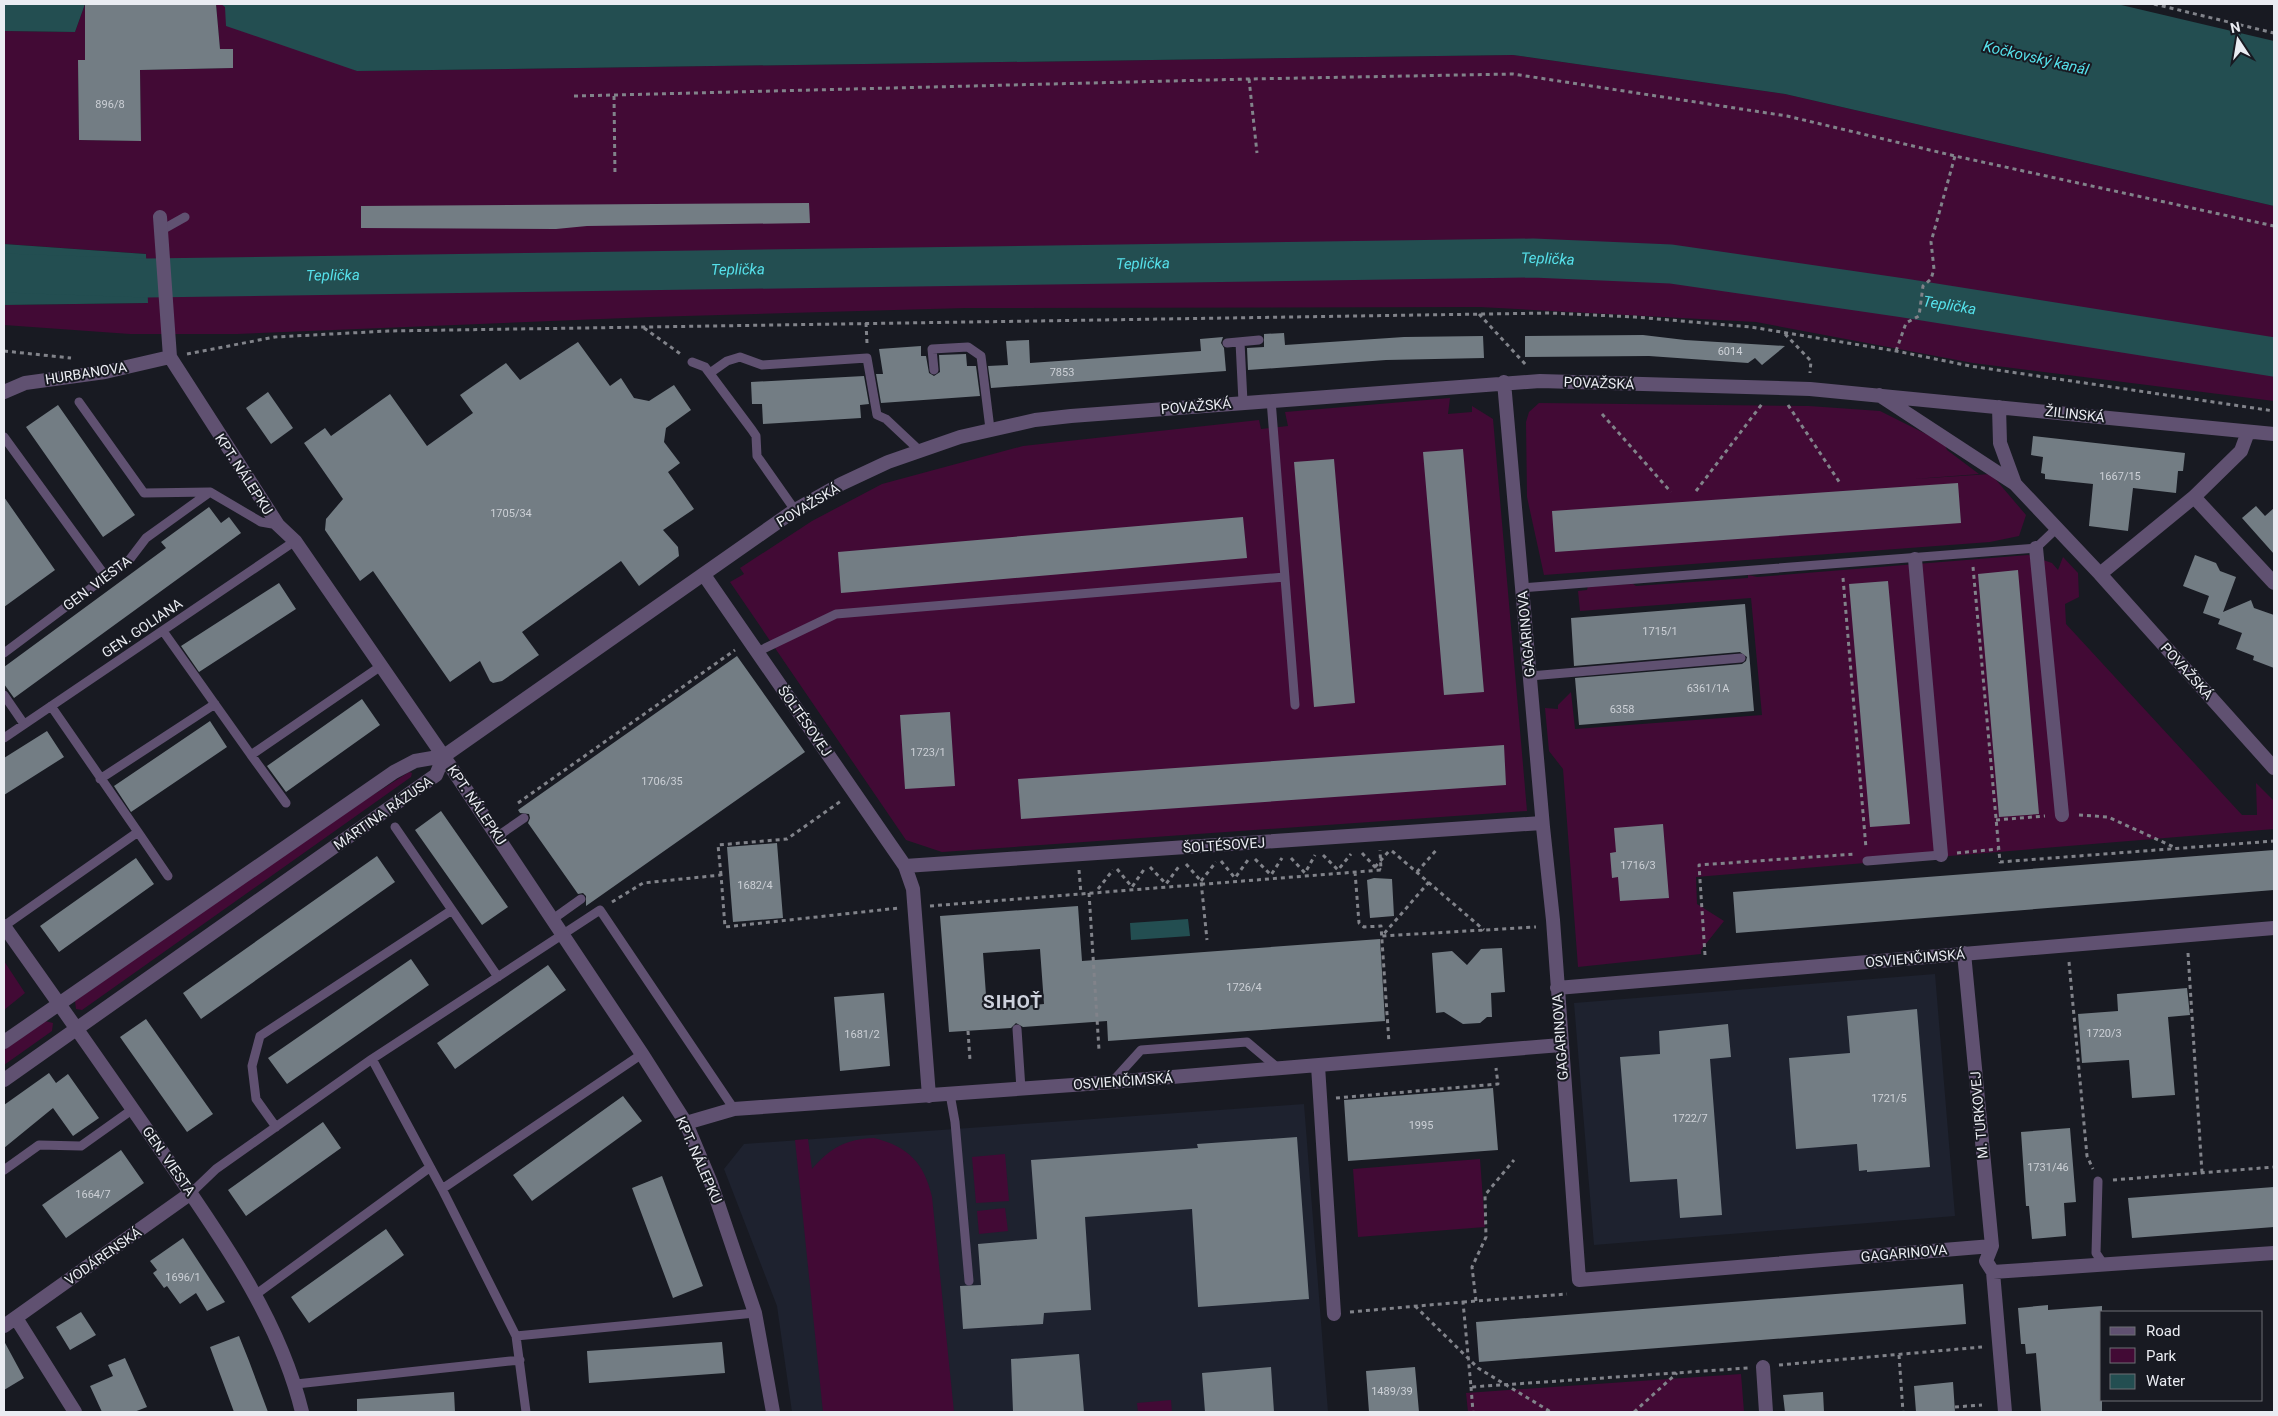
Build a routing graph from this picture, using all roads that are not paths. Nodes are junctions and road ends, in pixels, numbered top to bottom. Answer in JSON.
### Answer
{"nodes":[{"id":1,"x":185,"y":217,"type":"dead end"},
{"id":2,"x":160,"y":224,"type":"joint"},
{"id":3,"x":1259,"y":340,"type":"dead end"},
{"id":4,"x":1240,"y":342,"type":"junction"},
{"id":5,"x":1227,"y":343,"type":"dead end"},
{"id":6,"x":170,"y":357,"type":"junction"},
{"id":7,"x":692,"y":362,"type":"road end"},
{"id":8,"x":934,"y":370,"type":"dead end"},
{"id":9,"x":710,"y":373,"type":"junction"},
{"id":10,"x":1504,"y":382,"type":"junction"},
{"id":11,"x":4,"y":392,"type":"edge"},
{"id":12,"x":1877,"y":394,"type":"junction"},
{"id":13,"x":1271,"y":400,"type":"junction"},
{"id":14,"x":79,"y":402,"type":"dead end"},
{"id":15,"x":1243,"y":402,"type":"junction"},
{"id":16,"x":1999,"y":407,"type":"junction"},
{"id":17,"x":990,"y":429,"type":"junction"},
{"id":18,"x":2248,"y":432,"type":"junction"},
{"id":19,"x":2274,"y":434,"type":"edge"},
{"id":20,"x":4,"y":437,"type":"edge"},
{"id":21,"x":919,"y":450,"type":"junction"},
{"id":22,"x":2015,"y":484,"type":"junction"},
{"id":23,"x":210,"y":492,"type":"junction"},
{"id":24,"x":2194,"y":497,"type":"junction"},
{"id":25,"x":795,"y":510,"type":"junction"},
{"id":26,"x":278,"y":525,"type":"junction"},
{"id":27,"x":2057,"y":528,"type":"junction"},
{"id":28,"x":295,"y":540,"type":"junction"},
{"id":29,"x":2036,"y":548,"type":"junction"},
{"id":30,"x":1915,"y":559,"type":"junction"},
{"id":31,"x":2100,"y":574,"type":"junction"},
{"id":32,"x":704,"y":576,"type":"junction"},
{"id":33,"x":106,"y":577,"type":"junction"},
{"id":34,"x":1285,"y":577,"type":"junction"},
{"id":35,"x":2274,"y":584,"type":"edge"},
{"id":36,"x":1522,"y":588,"type":"junction"},
{"id":37,"x":163,"y":631,"type":"junction"},
{"id":38,"x":758,"y":652,"type":"junction"},
{"id":39,"x":4,"y":653,"type":"edge"},
{"id":40,"x":1741,"y":658,"type":"dead end"},
{"id":41,"x":381,"y":666,"type":"junction"},
{"id":42,"x":1530,"y":676,"type":"junction"},
{"id":43,"x":4,"y":695,"type":"edge"},
{"id":44,"x":215,"y":704,"type":"junction"},
{"id":45,"x":1295,"y":705,"type":"dead end"},
{"id":46,"x":51,"y":706,"type":"junction"},
{"id":47,"x":24,"y":724,"type":"junction"},
{"id":48,"x":4,"y":738,"type":"edge"},
{"id":49,"x":251,"y":755,"type":"junction"},
{"id":50,"x":444,"y":756,"type":"junction"},
{"id":51,"x":2274,"y":768,"type":"edge"},
{"id":52,"x":100,"y":779,"type":"junction"},
{"id":53,"x":286,"y":803,"type":"dead end"},
{"id":54,"x":2062,"y":815,"type":"road end"},
{"id":55,"x":524,"y":818,"type":"dead end"},
{"id":56,"x":1542,"y":823,"type":"junction"},
{"id":57,"x":395,"y":827,"type":"dead end"},
{"id":58,"x":138,"y":832,"type":"junction"},
{"id":59,"x":498,"y":836,"type":"junction"},
{"id":60,"x":1941,"y":855,"type":"joint"},
{"id":61,"x":1867,"y":857,"type":"road end"},
{"id":62,"x":905,"y":866,"type":"junction"},
{"id":63,"x":168,"y":876,"type":"dead end"},
{"id":64,"x":581,"y":899,"type":"dead end"},
{"id":65,"x":452,"y":910,"type":"junction"},
{"id":66,"x":553,"y":919,"type":"junction"},
{"id":67,"x":4,"y":926,"type":"edge"},
{"id":68,"x":2274,"y":928,"type":"edge"},
{"id":69,"x":563,"y":934,"type":"junction"},
{"id":70,"x":1964,"y":954,"type":"junction"},
{"id":71,"x":498,"y":976,"type":"junction"},
{"id":72,"x":1557,"y":988,"type":"junction"},
{"id":73,"x":59,"y":1004,"type":"junction"},
{"id":74,"x":77,"y":1028,"type":"junction"},
{"id":75,"x":1017,"y":1028,"type":"dead end"},
{"id":76,"x":4,"y":1042,"type":"edge"},
{"id":77,"x":1561,"y":1045,"type":"junction"},
{"id":78,"x":642,"y":1054,"type":"junction"},
{"id":79,"x":372,"y":1060,"type":"junction"},
{"id":80,"x":1318,"y":1066,"type":"junction"},
{"id":81,"x":1279,"y":1069,"type":"junction"},
{"id":82,"x":4,"y":1080,"type":"edge"},
{"id":83,"x":1112,"y":1082,"type":"junction"},
{"id":84,"x":1021,"y":1089,"type":"junction"},
{"id":85,"x":950,"y":1094,"type":"junction"},
{"id":86,"x":929,"y":1096,"type":"junction"},
{"id":87,"x":133,"y":1109,"type":"junction"},
{"id":88,"x":734,"y":1110,"type":"junction"},
{"id":89,"x":686,"y":1123,"type":"junction"},
{"id":90,"x":276,"y":1127,"type":"junction"},
{"id":91,"x":429,"y":1168,"type":"junction"},
{"id":92,"x":4,"y":1170,"type":"edge"},
{"id":93,"x":2098,"y":1181,"type":"road end"},
{"id":94,"x":442,"y":1189,"type":"junction"},
{"id":95,"x":191,"y":1193,"type":"junction"},
{"id":96,"x":1992,"y":1246,"type":"junction"},
{"id":97,"x":2274,"y":1253,"type":"edge"},
{"id":98,"x":2104,"y":1265,"type":"junction"},
{"id":99,"x":1993,"y":1272,"type":"junction"},
{"id":100,"x":969,"y":1281,"type":"dead end"},
{"id":101,"x":255,"y":1295,"type":"junction"},
{"id":102,"x":755,"y":1313,"type":"junction"},
{"id":103,"x":1334,"y":1314,"type":"road end"},
{"id":104,"x":16,"y":1318,"type":"junction"},
{"id":105,"x":4,"y":1326,"type":"edge"},
{"id":106,"x":516,"y":1336,"type":"junction"},
{"id":107,"x":520,"y":1360,"type":"junction"},
{"id":108,"x":1763,"y":1367,"type":"road end"},
{"id":109,"x":296,"y":1384,"type":"junction"},
{"id":110,"x":75,"y":1412,"type":"edge"},
{"id":111,"x":302,"y":1412,"type":"edge"},
{"id":112,"x":526,"y":1412,"type":"edge"},
{"id":113,"x":773,"y":1412,"type":"edge"},
{"id":114,"x":1766,"y":1412,"type":"edge"},
{"id":115,"x":2005,"y":1412,"type":"edge"}],
"edges":[{"from":1,"to":2,"type":"lane"},
{"from":2,"to":6,"type":"street","name":"KPT. NÁLEPKU"},
{"from":3,"to":4,"type":"lane"},
{"from":4,"to":5,"type":"lane"},
{"from":4,"to":15,"type":"lane"},
{"from":6,"to":11,"type":"street","name":"HURBANOVA"},
{"from":6,"to":26,"type":"street","name":"KPT. NÁLEPKU"},
{"from":7,"to":9,"type":"lane"},
{"from":8,"to":17,"type":"lane"},
{"from":9,"to":21,"type":"lane"},
{"from":9,"to":25,"type":"lane"},
{"from":10,"to":12,"type":"street","name":"POVAŽSKÁ"},
{"from":10,"to":13,"type":"street","name":"POVAŽSKÁ"},
{"from":10,"to":36,"type":"street","name":"GAGARINOVA"},
{"from":12,"to":16,"type":"street","name":"ŽILINSKÁ"},
{"from":12,"to":22,"type":"street","name":"POVAŽSKÁ"},
{"from":13,"to":15,"type":"street","name":"POVAŽSKÁ"},
{"from":13,"to":34,"type":"lane"},
{"from":14,"to":23,"type":"lane"},
{"from":15,"to":17,"type":"street","name":"POVAŽSKÁ"},
{"from":16,"to":18,"type":"street","name":"ŽILINSKÁ"},
{"from":16,"to":22,"type":"street","name":"POVAŽSKÁ"},
{"from":17,"to":21,"type":"street","name":"POVAŽSKÁ"},
{"from":18,"to":19,"type":"street","name":"ŽILINSKÁ"},
{"from":18,"to":24,"type":"street"},
{"from":20,"to":33,"type":"lane"},
{"from":21,"to":25,"type":"street","name":"POVAŽSKÁ"},
{"from":22,"to":27,"type":"street","name":"POVAŽSKÁ"},
{"from":23,"to":26,"type":"lane"},
{"from":23,"to":33,"type":"lane","name":"GEN. VIESTA"},
{"from":24,"to":31,"type":"street"},
{"from":24,"to":35,"type":"street"},
{"from":25,"to":32,"type":"street","name":"POVAŽSKÁ"},
{"from":26,"to":28,"type":"street","name":"KPT. NÁLEPKU"},
{"from":27,"to":29,"type":"lane"},
{"from":27,"to":31,"type":"street","name":"POVAŽSKÁ"},
{"from":28,"to":37,"type":"lane","name":"GEN. GOLIANA"},
{"from":28,"to":41,"type":"street","name":"KPT. NÁLEPKU"},
{"from":29,"to":30,"type":"lane"},
{"from":29,"to":54,"type":"street"},
{"from":30,"to":36,"type":"lane"},
{"from":30,"to":60,"type":"street"},
{"from":31,"to":51,"type":"street","name":"POVAŽSKÁ"},
{"from":32,"to":38,"type":"street","name":"ŠOLTÉSOVEJ"},
{"from":32,"to":50,"type":"street","name":"POVAŽSKÁ"},
{"from":33,"to":39,"type":"lane","name":"GEN. VIESTA"},
{"from":34,"to":38,"type":"lane"},
{"from":34,"to":45,"type":"lane"},
{"from":36,"to":42,"type":"street","name":"GAGARINOVA"},
{"from":37,"to":44,"type":"lane"},
{"from":37,"to":46,"type":"lane","name":"GEN. GOLIANA"},
{"from":38,"to":62,"type":"street","name":"ŠOLTÉSOVEJ"},
{"from":40,"to":42,"type":"lane"},
{"from":41,"to":49,"type":"lane"},
{"from":41,"to":50,"type":"street","name":"KPT. NÁLEPKU"},
{"from":42,"to":56,"type":"street","name":"GAGARINOVA"},
{"from":43,"to":47,"type":"lane"},
{"from":44,"to":49,"type":"lane"},
{"from":44,"to":52,"type":"lane"},
{"from":46,"to":47,"type":"lane","name":"GEN. GOLIANA"},
{"from":46,"to":52,"type":"lane"},
{"from":47,"to":48,"type":"lane","name":"GEN. GOLIANA"},
{"from":49,"to":53,"type":"lane"},
{"from":50,"to":59,"type":"street","name":"KPT. NÁLEPKU"},
{"from":50,"to":73,"type":"street","name":"MARTINA RÁZUSA"},
{"from":50,"to":74,"type":"street","name":"MARTINA RÁZUSA"},
{"from":52,"to":58,"type":"lane"},
{"from":55,"to":59,"type":"lane"},
{"from":56,"to":62,"type":"street","name":"ŠOLTÉSOVEJ"},
{"from":56,"to":72,"type":"street","name":"GAGARINOVA"},
{"from":57,"to":65,"type":"lane"},
{"from":58,"to":63,"type":"lane"},
{"from":58,"to":67,"type":"lane"},
{"from":59,"to":66,"type":"street","name":"KPT. NÁLEPKU"},
{"from":60,"to":61,"type":"lane"},
{"from":62,"to":86,"type":"street","name":"ŠOLTÉSOVEJ"},
{"from":64,"to":66,"type":"lane"},
{"from":65,"to":71,"type":"lane"},
{"from":65,"to":90,"type":"lane"},
{"from":66,"to":69,"type":"street","name":"KPT. NÁLEPKU"},
{"from":67,"to":73,"type":"street","name":"GEN. VIESTA"},
{"from":68,"to":70,"type":"street","name":"OSVIENČIMSKÁ"},
{"from":69,"to":71,"type":"lane"},
{"from":69,"to":78,"type":"street","name":"KPT. NÁLEPKU"},
{"from":69,"to":88,"type":"lane"},
{"from":70,"to":72,"type":"street","name":"OSVIENČIMSKÁ"},
{"from":70,"to":96,"type":"street","name":"M. TURKOVEJ"},
{"from":71,"to":79,"type":"lane"},
{"from":72,"to":77,"type":"street","name":"GAGARINOVA"},
{"from":73,"to":74,"type":"street","name":"GEN. VIESTA"},
{"from":73,"to":76,"type":"street","name":"MARTINA RÁZUSA"},
{"from":74,"to":82,"type":"street","name":"MARTINA RÁZUSA"},
{"from":74,"to":87,"type":"street","name":"GEN. VIESTA"},
{"from":75,"to":84,"type":"lane"},
{"from":77,"to":80,"type":"street","name":"OSVIENČIMSKÁ"},
{"from":77,"to":96,"type":"street","name":"GAGARINOVA"},
{"from":78,"to":89,"type":"street","name":"KPT. NÁLEPKU"},
{"from":78,"to":94,"type":"lane"},
{"from":79,"to":90,"type":"lane"},
{"from":79,"to":91,"type":"lane"},
{"from":80,"to":81,"type":"street","name":"OSVIENČIMSKÁ"},
{"from":80,"to":103,"type":"street"},
{"from":81,"to":83,"type":"street","name":"OSVIENČIMSKÁ"},
{"from":81,"to":83,"type":"lane"},
{"from":83,"to":84,"type":"street","name":"OSVIENČIMSKÁ"},
{"from":84,"to":85,"type":"street","name":"OSVIENČIMSKÁ"},
{"from":85,"to":86,"type":"street","name":"OSVIENČIMSKÁ"},
{"from":85,"to":100,"type":"lane"},
{"from":86,"to":88,"type":"street","name":"OSVIENČIMSKÁ"},
{"from":87,"to":92,"type":"lane"},
{"from":87,"to":95,"type":"street","name":"GEN. VIESTA"},
{"from":88,"to":89,"type":"street","name":"OSVIENČIMSKÁ"},
{"from":89,"to":102,"type":"street","name":"KPT. NÁLEPKU"},
{"from":90,"to":95,"type":"lane"},
{"from":91,"to":94,"type":"lane"},
{"from":91,"to":101,"type":"lane"},
{"from":93,"to":98,"type":"lane"},
{"from":94,"to":106,"type":"lane"},
{"from":95,"to":101,"type":"street","name":"GEN. VIESTA"},
{"from":95,"to":104,"type":"street","name":"VODÁRENSKÁ"},
{"from":96,"to":99,"type":"street","name":"M. TURKOVEJ"},
{"from":97,"to":98,"type":"street"},
{"from":98,"to":99,"type":"street"},
{"from":99,"to":115,"type":"street","name":"M. TURKOVEJ"},
{"from":101,"to":109,"type":"street","name":"GEN. VIESTA"},
{"from":102,"to":106,"type":"lane"},
{"from":102,"to":113,"type":"street","name":"KPT. NÁLEPKU"},
{"from":104,"to":105,"type":"street","name":"VODÁRENSKÁ"},
{"from":104,"to":110,"type":"street"},
{"from":106,"to":107,"type":"lane"},
{"from":107,"to":109,"type":"lane"},
{"from":107,"to":112,"type":"lane"},
{"from":108,"to":114,"type":"street"},
{"from":109,"to":111,"type":"street","name":"GEN. VIESTA"}]}
